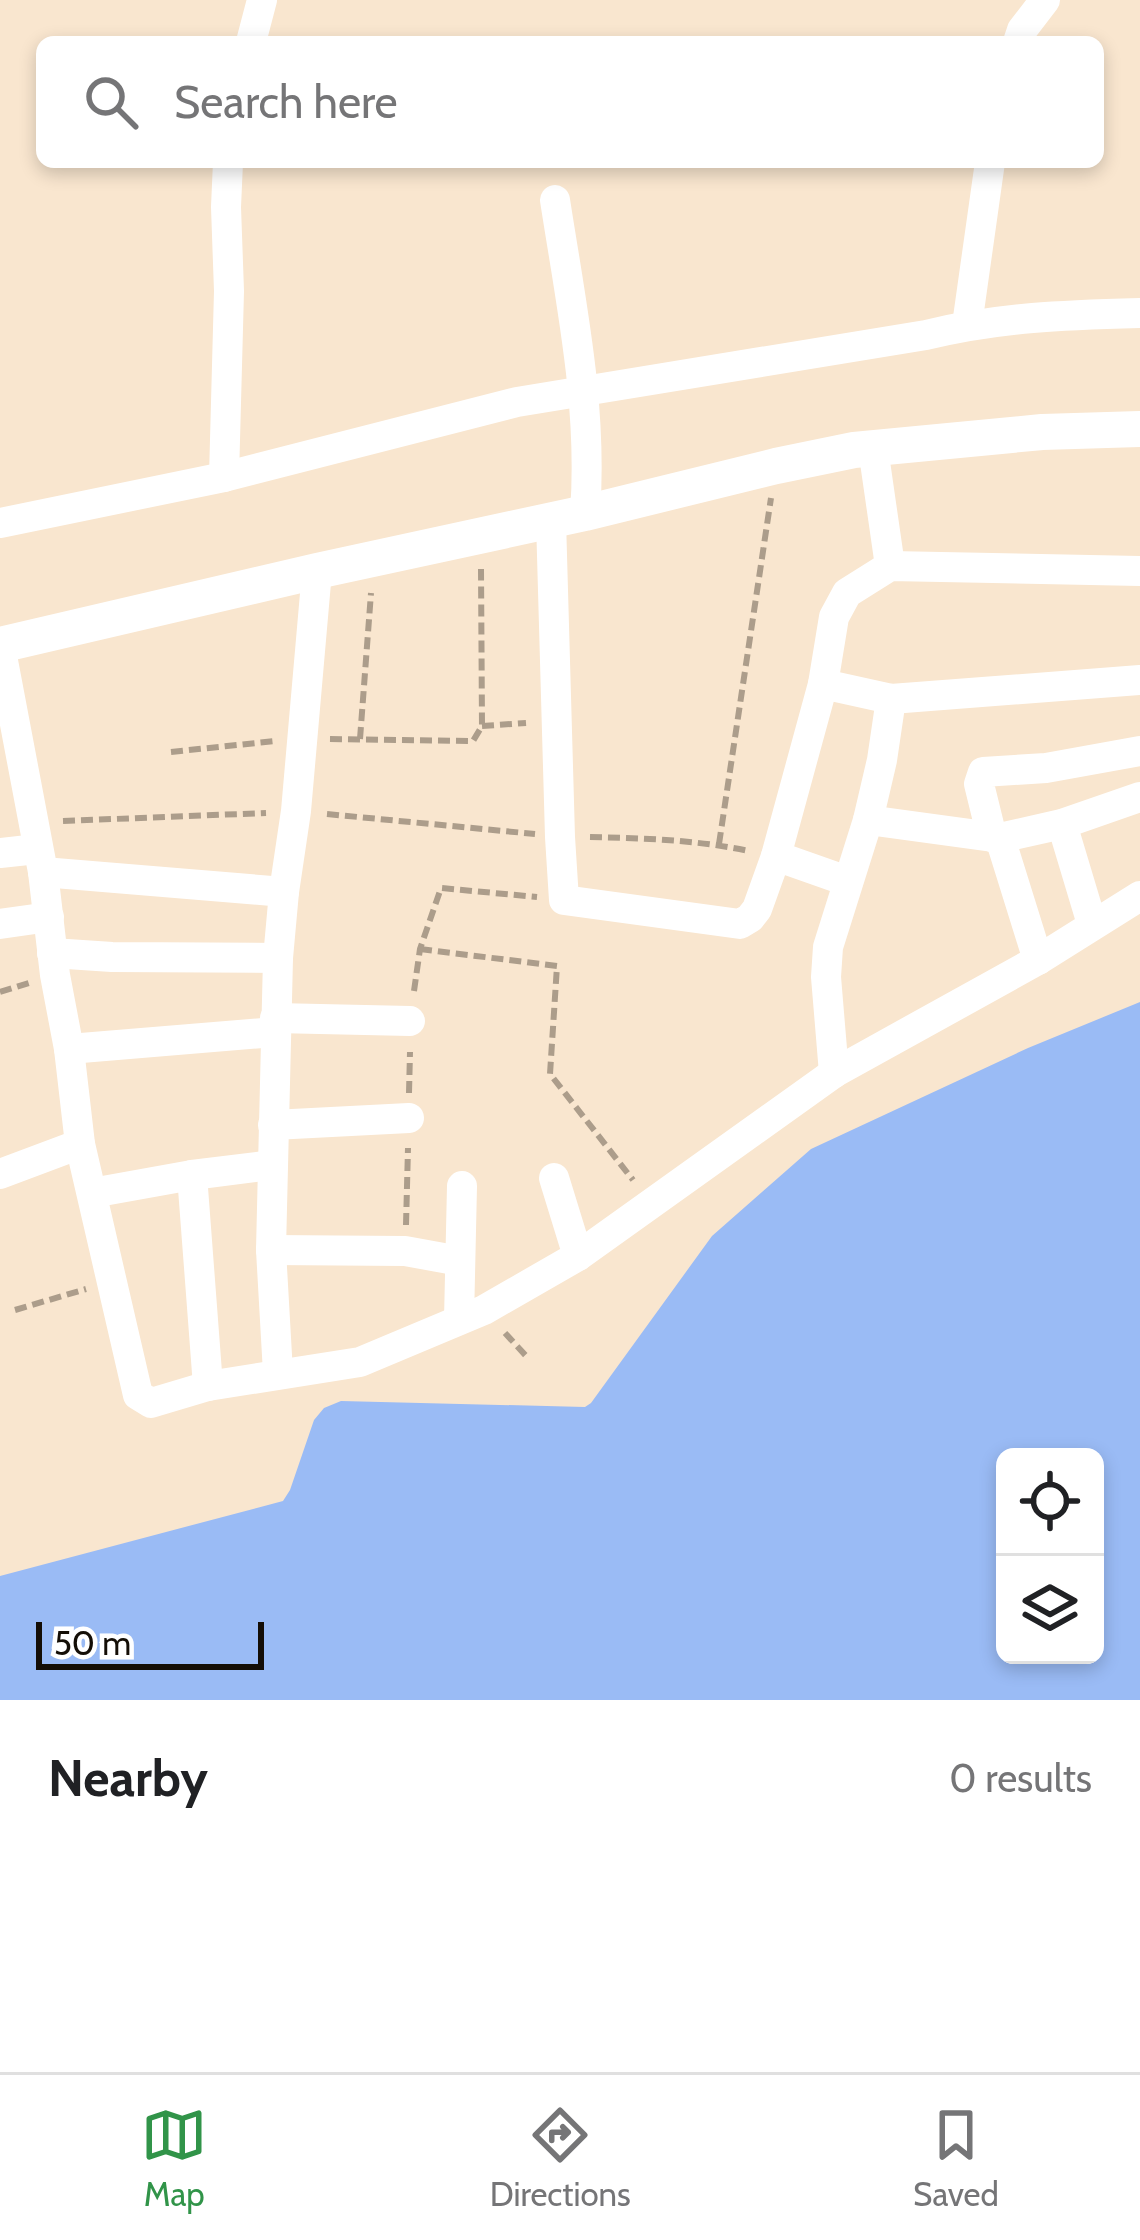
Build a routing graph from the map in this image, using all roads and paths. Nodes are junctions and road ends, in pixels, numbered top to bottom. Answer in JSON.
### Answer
{"nodes":[{"id":1,"x":262,"y":0,"type":"edge"},
{"id":2,"x":1045,"y":0,"type":"edge"},
{"id":3,"x":253,"y":36,"type":"edge"},
{"id":4,"x":1020,"y":36,"type":"edge"},
{"id":5,"x":228,"y":168,"type":"edge"},
{"id":6,"x":989,"y":168,"type":"edge"},
{"id":7,"x":555,"y":200,"type":"dead end"},
{"id":8,"x":1140,"y":313,"type":"edge"},
{"id":9,"x":967,"y":325,"type":"junction"},
{"id":10,"x":584,"y":390,"type":"junction"},
{"id":11,"x":1140,"y":429,"type":"edge"},
{"id":12,"x":873,"y":448,"type":"junction"},
{"id":13,"x":776,"y":466,"type":"junction"},
{"id":14,"x":224,"y":476,"type":"junction"},
{"id":15,"x":568,"y":517,"type":"junction"},
{"id":16,"x":0,"y":523,"type":"edge"},
{"id":17,"x":481,"y":534,"type":"junction"},
{"id":18,"x":374,"y":559,"type":"junction"},
{"id":19,"x":890,"y":566,"type":"junction"},
{"id":20,"x":317,"y":571,"type":"junction"},
{"id":21,"x":1140,"y":571,"type":"edge"},
{"id":22,"x":0,"y":645,"type":"edge"},
{"id":23,"x":823,"y":684,"type":"junction"},
{"id":24,"x":1139,"y":687,"type":"edge"},
{"id":25,"x":891,"y":699,"type":"junction"},
{"id":26,"x":556,"y":721,"type":"junction"},
{"id":27,"x":482,"y":726,"type":"junction"},
{"id":28,"x":303,"y":738,"type":"junction"},
{"id":29,"x":1140,"y":751,"type":"edge"},
{"id":30,"x":172,"y":752,"type":"dead end"},
{"id":31,"x":1140,"y":797,"type":"edge"},
{"id":32,"x":296,"y":812,"type":"junction"},
{"id":33,"x":868,"y":820,"type":"junction"},
{"id":34,"x":1062,"y":824,"type":"junction"},
{"id":35,"x":560,"y":837,"type":"junction"},
{"id":36,"x":996,"y":837,"type":"junction"},
{"id":37,"x":38,"y":848,"type":"junction"},
{"id":38,"x":0,"y":853,"type":"edge"},
{"id":39,"x":776,"y":856,"type":"junction"},
{"id":40,"x":848,"y":881,"type":"junction"},
{"id":41,"x":284,"y":892,"type":"junction"},
{"id":42,"x":1140,"y":896,"type":"edge"},
{"id":43,"x":565,"y":900,"type":"junction"},
{"id":44,"x":49,"y":917,"type":"junction"},
{"id":45,"x":0,"y":924,"type":"edge"},
{"id":46,"x":1092,"y":924,"type":"junction"},
{"id":47,"x":420,"y":949,"type":"junction"},
{"id":48,"x":52,"y":953,"type":"junction"},
{"id":49,"x":278,"y":958,"type":"junction"},
{"id":50,"x":1038,"y":960,"type":"junction"},
{"id":51,"x":410,"y":1021,"type":"junction"},
{"id":52,"x":275,"y":1025,"type":"junction"},
{"id":53,"x":69,"y":1049,"type":"junction"},
{"id":54,"x":834,"y":1073,"type":"junction"},
{"id":55,"x":409,"y":1118,"type":"junction"},
{"id":56,"x":273,"y":1125,"type":"junction"},
{"id":57,"x":80,"y":1144,"type":"junction"},
{"id":58,"x":272,"y":1165,"type":"junction"},
{"id":59,"x":0,"y":1174,"type":"edge"},
{"id":60,"x":192,"y":1175,"type":"junction"},
{"id":61,"x":554,"y":1178,"type":"dead end"},
{"id":62,"x":462,"y":1186,"type":"dead end"},
{"id":63,"x":92,"y":1193,"type":"junction"},
{"id":64,"x":650,"y":1202,"type":"junction"},
{"id":65,"x":271,"y":1250,"type":"junction"},
{"id":66,"x":405,"y":1251,"type":"junction"},
{"id":67,"x":578,"y":1256,"type":"junction"},
{"id":68,"x":460,"y":1261,"type":"junction"},
{"id":69,"x":112,"y":1281,"type":"junction"},
{"id":70,"x":15,"y":1310,"type":"dead end"},
{"id":71,"x":459,"y":1320,"type":"junction"},
{"id":72,"x":278,"y":1373,"type":"junction"},
{"id":73,"x":208,"y":1386,"type":"junction"}],
"edges":[{"from":1,"to":3,"type":"street"},
{"from":2,"to":4,"type":"street"},
{"from":5,"to":14,"type":"street"},
{"from":6,"to":9,"type":"street"},
{"from":7,"to":10,"type":"street"},
{"from":8,"to":9,"type":"street"},
{"from":9,"to":10,"type":"street"},
{"from":10,"to":14,"type":"street"},
{"from":10,"to":15,"type":"street"},
{"from":11,"to":12,"type":"street"},
{"from":12,"to":13,"type":"street"},
{"from":12,"to":19,"type":"street"},
{"from":13,"to":15,"type":"street"},
{"from":13,"to":35,"type":"path"},
{"from":14,"to":16,"type":"street"},
{"from":15,"to":17,"type":"street"},
{"from":15,"to":26,"type":"street"},
{"from":17,"to":18,"type":"street"},
{"from":17,"to":27,"type":"path"},
{"from":18,"to":20,"type":"street"},
{"from":18,"to":27,"type":"path"},
{"from":19,"to":21,"type":"street"},
{"from":19,"to":23,"type":"street"},
{"from":20,"to":22,"type":"street"},
{"from":20,"to":28,"type":"street"},
{"from":22,"to":37,"type":"street"},
{"from":23,"to":25,"type":"street"},
{"from":23,"to":39,"type":"street"},
{"from":24,"to":25,"type":"street"},
{"from":25,"to":33,"type":"street"},
{"from":26,"to":27,"type":"path"},
{"from":26,"to":35,"type":"street"},
{"from":28,"to":30,"type":"path"},
{"from":28,"to":32,"type":"street"},
{"from":29,"to":36,"type":"street"},
{"from":31,"to":34,"type":"street"},
{"from":32,"to":35,"type":"path"},
{"from":32,"to":37,"type":"path"},
{"from":32,"to":41,"type":"street"},
{"from":33,"to":36,"type":"street"},
{"from":33,"to":40,"type":"street"},
{"from":34,"to":36,"type":"street"},
{"from":34,"to":46,"type":"street"},
{"from":35,"to":43,"type":"street"},
{"from":36,"to":50,"type":"street"},
{"from":37,"to":38,"type":"street"},
{"from":37,"to":41,"type":"street"},
{"from":37,"to":44,"type":"street"},
{"from":39,"to":40,"type":"street"},
{"from":39,"to":43,"type":"street"},
{"from":40,"to":54,"type":"street"},
{"from":41,"to":49,"type":"street"},
{"from":42,"to":46,"type":"street"},
{"from":43,"to":47,"type":"path"},
{"from":44,"to":45,"type":"street"},
{"from":44,"to":48,"type":"street"},
{"from":46,"to":50,"type":"street"},
{"from":47,"to":51,"type":"path"},
{"from":47,"to":64,"type":"path"},
{"from":48,"to":49,"type":"street"},
{"from":48,"to":53,"type":"street"},
{"from":49,"to":52,"type":"street"},
{"from":50,"to":54,"type":"street"},
{"from":51,"to":52,"type":"street"},
{"from":51,"to":55,"type":"path"},
{"from":52,"to":53,"type":"street"},
{"from":52,"to":56,"type":"street"},
{"from":53,"to":57,"type":"street"},
{"from":54,"to":64,"type":"street"},
{"from":55,"to":56,"type":"street"},
{"from":55,"to":66,"type":"path"},
{"from":56,"to":58,"type":"street"},
{"from":57,"to":59,"type":"street"},
{"from":57,"to":63,"type":"street"},
{"from":58,"to":60,"type":"street"},
{"from":58,"to":65,"type":"street"},
{"from":60,"to":63,"type":"street"},
{"from":60,"to":73,"type":"street"},
{"from":61,"to":67,"type":"street"},
{"from":62,"to":68,"type":"street"},
{"from":63,"to":69,"type":"street"},
{"from":64,"to":67,"type":"street"},
{"from":65,"to":66,"type":"street"},
{"from":65,"to":72,"type":"street"},
{"from":66,"to":68,"type":"street"},
{"from":67,"to":71,"type":"street"},
{"from":68,"to":71,"type":"street"},
{"from":69,"to":70,"type":"path"},
{"from":69,"to":73,"type":"street"},
{"from":71,"to":72,"type":"street"},
{"from":72,"to":73,"type":"street"}]}
